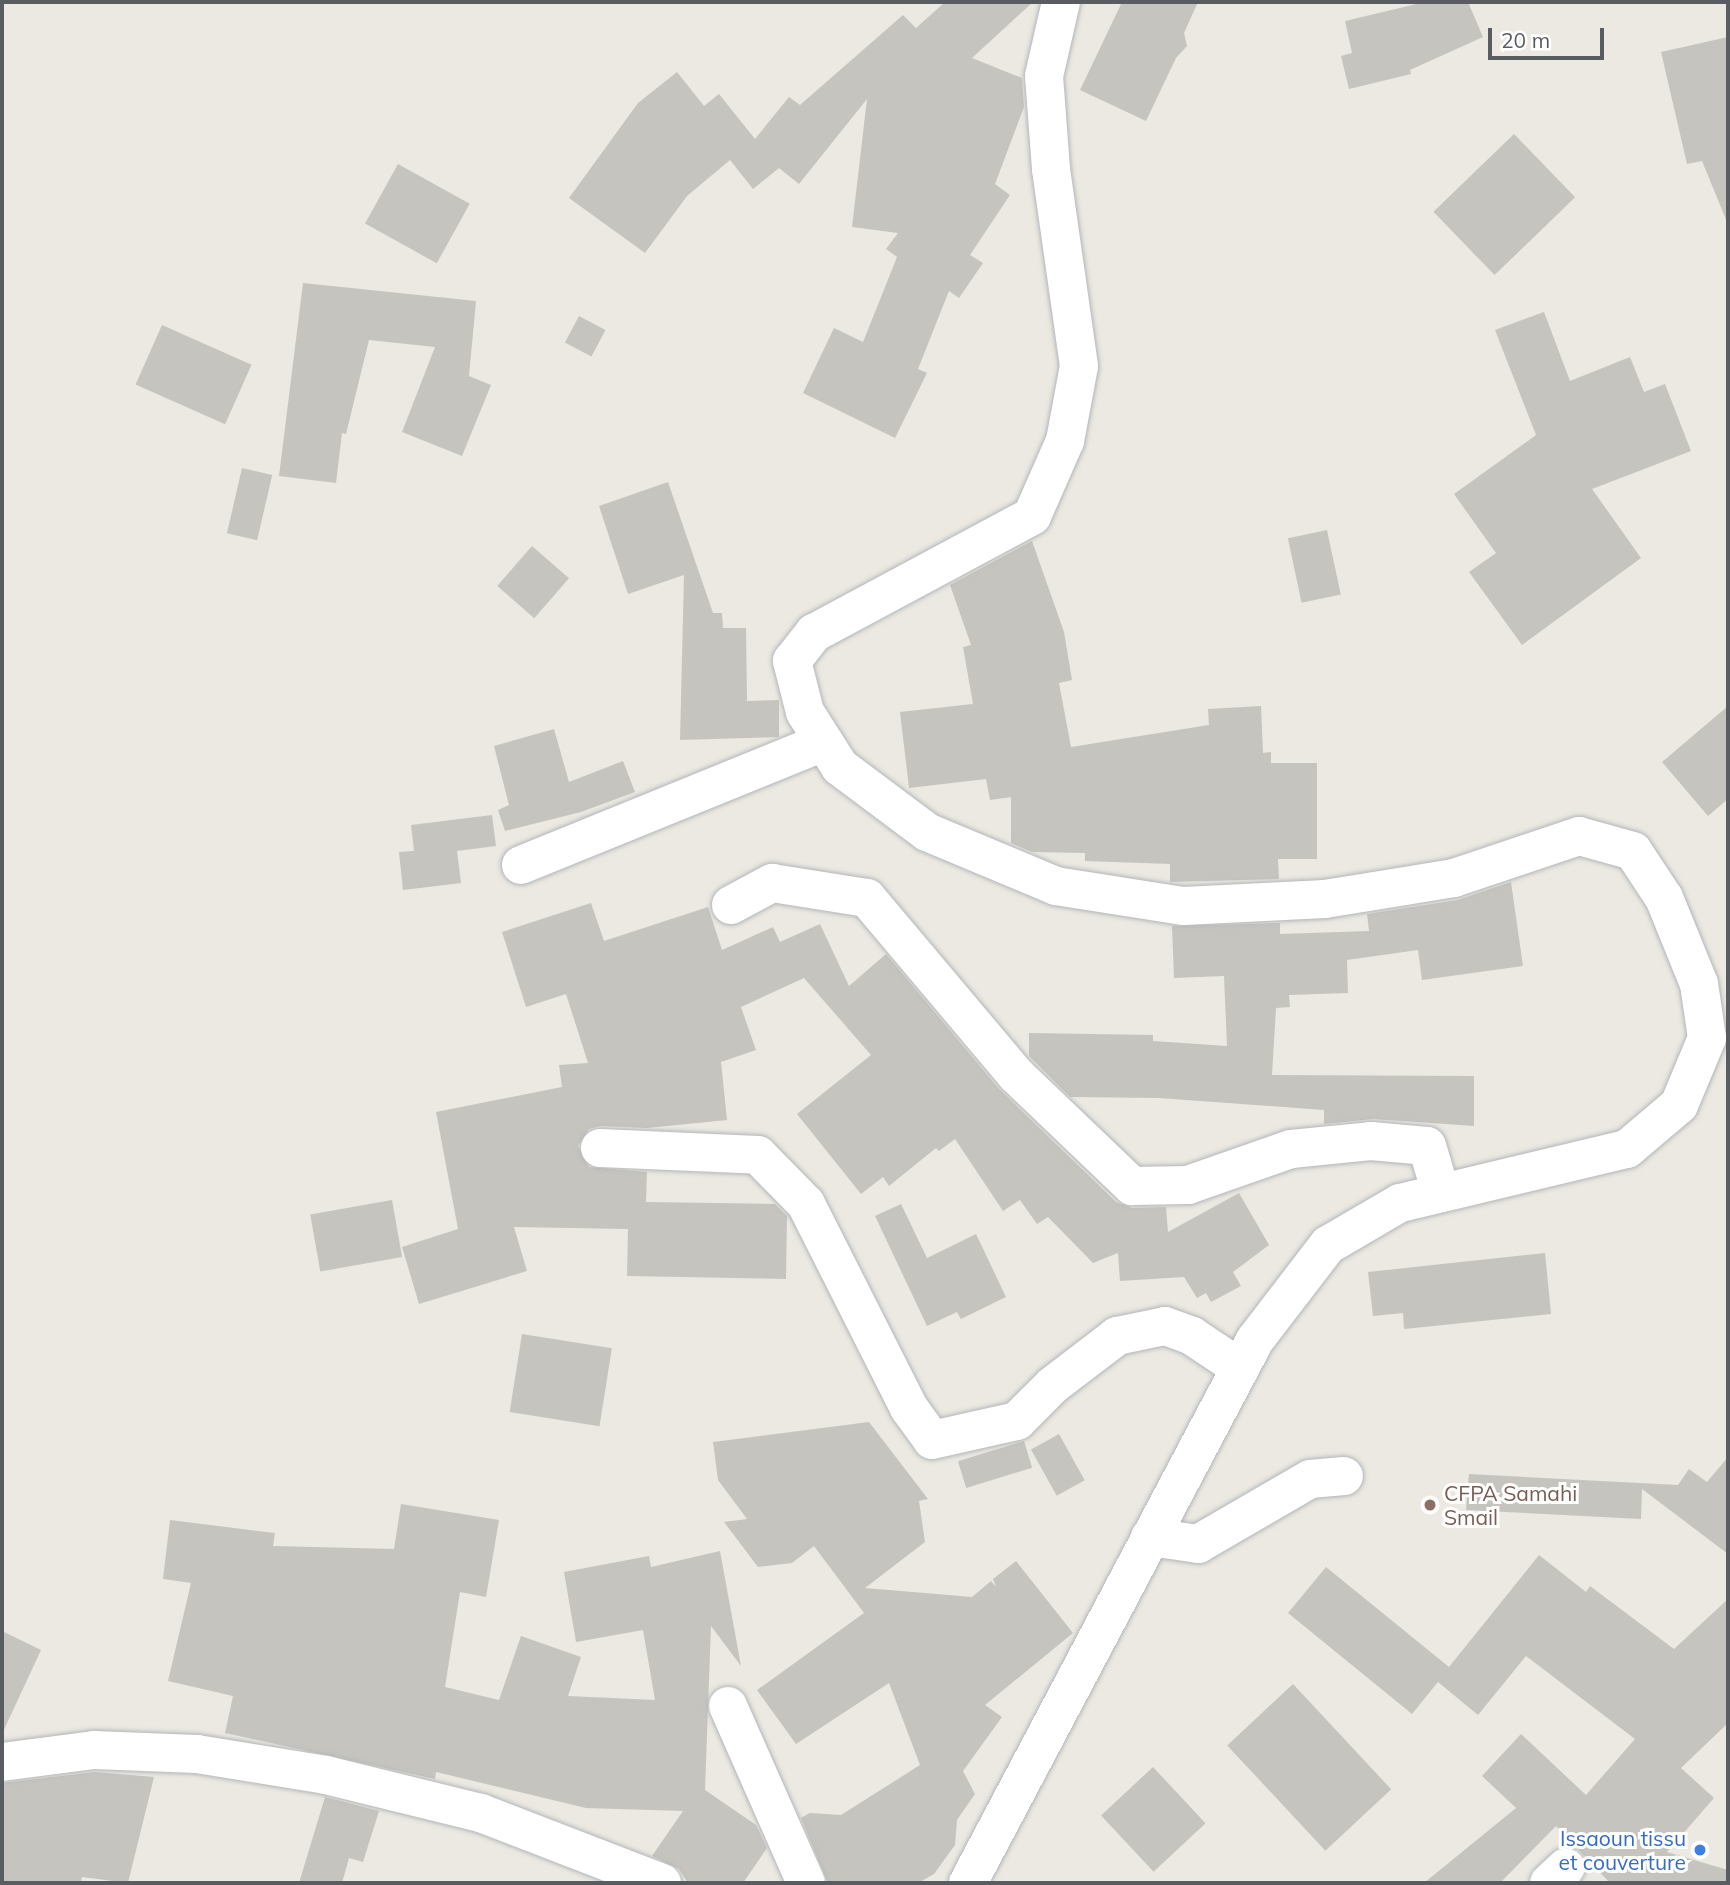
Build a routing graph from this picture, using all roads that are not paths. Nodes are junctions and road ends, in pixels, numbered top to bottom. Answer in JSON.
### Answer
{"nodes":[{"id":1,"x":1061,"y":2,"type":"edge"},
{"id":2,"x":824,"y":743,"type":"junction"},
{"id":3,"x":521,"y":865,"type":"dead end"},
{"id":4,"x":731,"y":905,"type":"dead end"},
{"id":5,"x":600,"y":1148,"type":"dead end"},
{"id":6,"x":1441,"y":1193,"type":"junction"},
{"id":7,"x":1240,"y":1368,"type":"junction"},
{"id":8,"x":1344,"y":1476,"type":"dead end"},
{"id":9,"x":1150,"y":1537,"type":"junction"},
{"id":10,"x":728,"y":1706,"type":"dead end"},
{"id":11,"x":2,"y":1762,"type":"edge"},
{"id":12,"x":662,"y":1883,"type":"edge"},
{"id":13,"x":806,"y":1883,"type":"edge"},
{"id":14,"x":968,"y":1883,"type":"edge"}],
"edges":[{"from":1,"to":2,"type":"street"},
{"from":2,"to":3,"type":"street"},
{"from":2,"to":6,"type":"street"},
{"from":4,"to":6,"type":"street"},
{"from":5,"to":7,"type":"street"},
{"from":6,"to":7,"type":"street"},
{"from":7,"to":9,"type":"street"},
{"from":8,"to":9,"type":"street"},
{"from":9,"to":14,"type":"street"},
{"from":10,"to":13,"type":"street"},
{"from":11,"to":12,"type":"street"}]}
